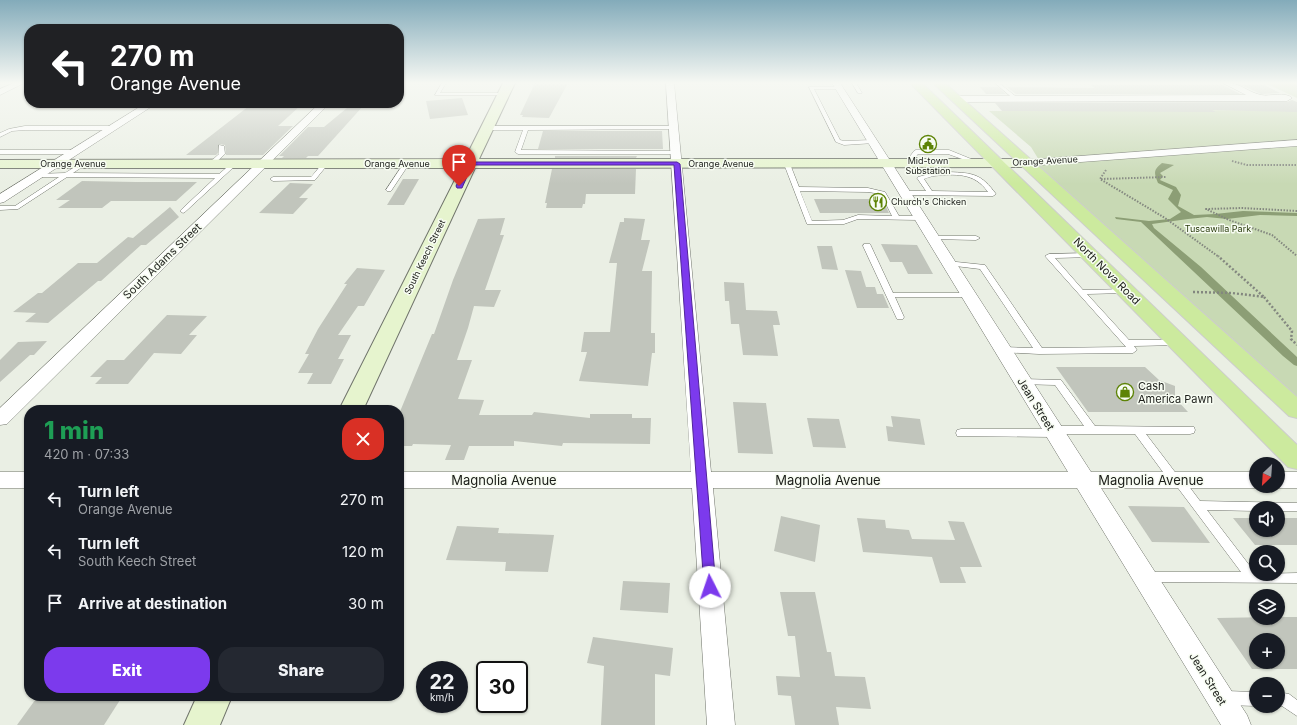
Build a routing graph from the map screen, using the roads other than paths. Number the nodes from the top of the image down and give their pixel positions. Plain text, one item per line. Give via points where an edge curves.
1 (130, 117) edge
2 (311, 117) edge
3 (492, 117) edge
4 (673, 117) edge
5 (825, 117) edge
6 (857, 117) edge
7 (947, 117) edge
8 (977, 117) edge
9 (112, 128) junction
10 (487, 128) junction
11 (526, 128) junction
12 (674, 128) junction
13 (0, 134) edge
14 (872, 142) junction
15 (1297, 143) edge
16 (221, 146) dead end
17 (0, 152) edge
18 (73, 152) junction
19 (677, 158) junction
20 (885, 163) junction
21 (989, 163) junction
22 (1028, 163) junction
23 (0, 164) edge
24 (54, 164) junction
25 (83, 164) junction
26 (211, 164) junction
27 (234, 164) junction
28 (262, 164) junction
29 (325, 164) junction
30 (406, 164) junction
31 (470, 164) junction
32 (787, 164) junction
33 (37, 175) junction
34 (66, 176) junction
35 (222, 176) junction
36 (273, 179) dead end
37 (796, 189) junction
38 (388, 190) dead end
39 (904, 193) junction
40 (930, 193) junction
41 (0, 198) edge
42 (0, 208) edge
43 (183, 212) dead end
44 (897, 218) junction
45 (919, 218) junction
46 (932, 238) junction
47 (976, 238) dead end
48 (867, 246) dead end
49 (1091, 254) junction
50 (947, 263) junction
51 (1127, 291) junction
52 (1081, 292) junction
53 (890, 295) junction
54 (967, 295) junction
55 (900, 317) dead end
56 (1126, 343) junction
57 (1179, 343) junction
58 (1002, 350) junction
59 (1039, 351) junction
60 (1022, 382) junction
61 (353, 405) edge
62 (1297, 410) edge
63 (0, 419) edge
64 (1092, 430) junction
65 (1138, 430) junction
66 (1190, 430) dead end
67 (1053, 431) junction
68 (961, 433) dead end
69 (1297, 460) edge
70 (0, 480) edge
71 (24, 480) edge
72 (404, 480) edge
73 (702, 480) junction
74 (1083, 480) junction
75 (1176, 480) junction
76 (1249, 480) edge
77 (1285, 480) edge
78 (1297, 480) edge
79 (1197, 505) junction
80 (1297, 508) edge
81 (1249, 573) edge
82 (1144, 577) junction
83 (1249, 578) edge
84 (1285, 578) edge
85 (1297, 578) edge
86 (1220, 698) junction
87 (1249, 699) edge
88 (213, 701) edge
89 (1285, 701) edge
90 (1297, 709) edge
91 (202, 725) edge
92 (721, 725) edge
93 (1237, 725) edge

1 - 9 street
2 - 28 street, South Adams Street
3 - 10 street, South Keech Street
4 - 12 street
5 - 14 lane via 838,141
6 - 14 street, Jean Street
7 - 21 main road, North Nova Road
8 - 22 main road
9 - 13 lane via 25,128
9 - 18 street
10 - 11 lane
10 - 31 street, South Keech Street
11 - 12 lane
11 - 19 lane via 518,152
12 - 19 street
14 - 20 street, Jean Street
15 - 22 street, Orange Avenue
16 - 26 lane via 222,154
17 - 18 lane
18 - 24 street
19 - 31 street, Orange Avenue
19 - 32 street, Orange Avenue
19 - 73 street
20 - 21 street, Orange Avenue
20 - 32 street, Orange Avenue
20 - 39 street, Jean Street
21 - 22 street, Orange Avenue
21 - 49 main road, North Nova Road
22 - 62 main road
23 - 24 street, Orange Avenue
24 - 25 street, Orange Avenue
24 - 33 street
25 - 26 street, Orange Avenue
25 - 34 lane
26 - 27 street, Orange Avenue
27 - 28 street, Orange Avenue
27 - 35 lane
28 - 29 street, Orange Avenue
28 - 63 street, South Adams Street
29 - 30 street, Orange Avenue
29 - 36 lane via 313,179
30 - 31 street, Orange Avenue
30 - 38 lane
31 - 61 street, South Keech Street
32 - 37 lane
33 - 34 lane
33 - 41 street
34 - 35 lane
34 - 42 lane via 16,208
35 - 43 lane
37 - 44 lane via 868,190 883,193
37 - 44 lane via 809,223 844,222 858,217
39 - 40 lane
39 - 45 street, Jean Street
40 - 40 lane via 966,193 993,194 980,178 966,174 929,174 920,178
44 - 45 lane
45 - 46 street, Jean Street
46 - 47 lane
46 - 50 street, Jean Street
48 - 53 lane
49 - 51 main road, North Nova Road
49 - 52 lane via 1049,256
50 - 54 street, Jean Street
50 - 59 lane via 982,267
51 - 52 lane
51 - 57 main road, North Nova Road
52 - 56 lane
53 - 54 lane
53 - 55 lane
54 - 58 street, Jean Street
56 - 57 lane
56 - 59 lane via 1132,350
57 - 69 main road, North Nova Road
58 - 59 lane
58 - 60 street, Jean Street
60 - 64 lane via 1058,382
60 - 67 street, Jean Street
64 - 65 lane
64 - 67 lane
65 - 66 lane
65 - 75 lane
67 - 68 lane
67 - 74 street, Jean Street
70 - 71 street
72 - 73 street, Magnolia Avenue
73 - 74 street, Magnolia Avenue
73 - 92 street
74 - 75 street, Magnolia Avenue
74 - 82 street, Jean Street
75 - 76 street, Magnolia Avenue
75 - 79 lane
77 - 78 street
79 - 80 lane
79 - 81 lane
82 - 83 lane
82 - 86 street, Jean Street
84 - 85 lane
86 - 87 lane
86 - 93 street, Jean Street
88 - 91 street
89 - 90 lane

